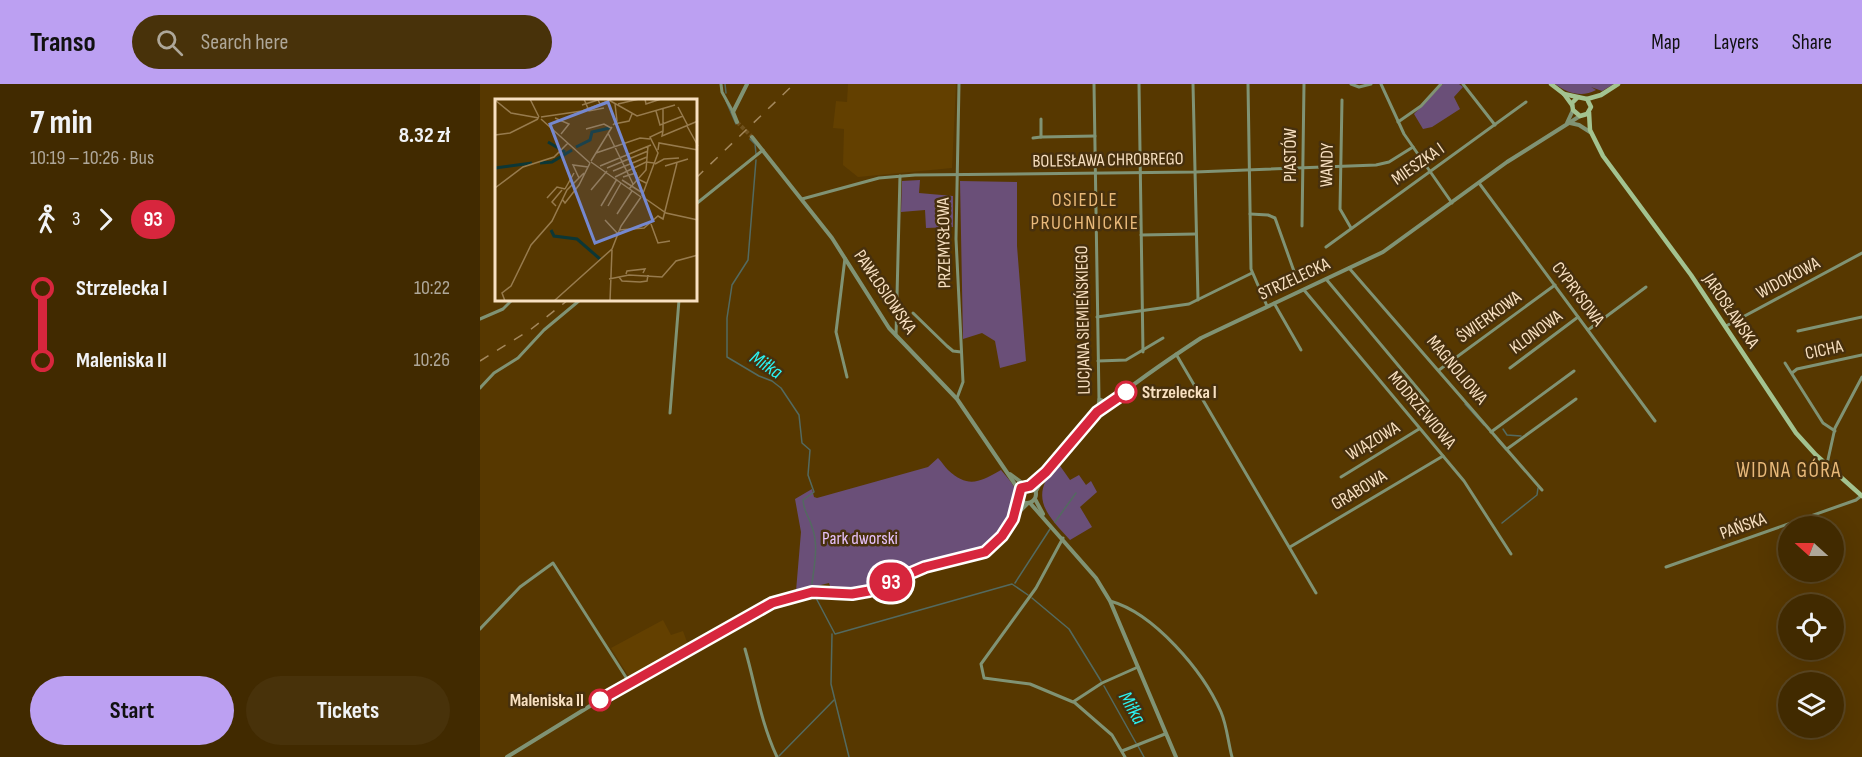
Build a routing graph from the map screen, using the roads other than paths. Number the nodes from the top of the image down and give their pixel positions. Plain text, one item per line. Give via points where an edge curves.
1 (721, 84) edge
2 (747, 84) edge
3 (959, 84) edge
4 (1094, 84) edge
5 (1139, 84) edge
6 (1193, 84) edge
7 (1248, 84) edge
8 (1304, 84) edge
9 (1351, 84) edge
10 (1371, 84) edge
11 (1381, 84) edge
12 (1441, 84) edge
13 (1463, 84) edge
14 (1551, 84) edge
15 (1618, 84) edge
16 (1564, 94) junction
17 (1600, 95) junction
18 (1577, 98) junction
19 (1587, 99) junction
20 (729, 100) junction
21 (1342, 100) dead end
22 (740, 101) junction
23 (1526, 102) dead end
24 (1572, 108) junction
25 (1590, 110) junction
26 (733, 112) junction
27 (1580, 116) junction
28 (1041, 119) dead end
29 (737, 122) tunnel mouth
30 (1398, 122) junction
31 (1566, 124) junction
32 (1496, 125) junction
33 (1591, 131) junction
34 (1095, 136) junction
35 (752, 137) tunnel mouth
36 (1041, 137) junction
37 (1033, 138) dead end
38 (1413, 147) junction
39 (764, 150) junction
40 (1341, 168) junction
41 (1303, 169) junction
42 (1249, 170) junction
43 (1430, 171) junction
44 (1195, 172) junction
45 (1140, 173) junction
46 (956, 174) junction
47 (1094, 174) junction
48 (900, 176) junction
49 (1479, 183) junction
50 (802, 200) junction
51 (698, 202) edge
52 (1452, 203) junction
53 (1250, 214) junction
54 (1302, 226) dead end
55 (1351, 228) junction
56 (1141, 234) junction
57 (1196, 234) junction
58 (1326, 247) dead end
59 (1862, 253) edge
60 (845, 257) junction
61 (1349, 267) junction
62 (1252, 273) junction
63 (1295, 274) dead end
64 (1326, 279) junction
65 (1555, 285) junction
66 (1646, 287) dead end
67 (1304, 290) junction
68 (1198, 300) junction
69 (510, 302) edge
70 (578, 302) edge
71 (679, 302) edge
72 (1274, 303) junction
73 (1267, 306) junction
74 (1142, 311) junction
75 (913, 314) dead end
76 (1097, 317) junction
77 (1578, 317) junction
78 (1862, 317) edge
79 (480, 319) edge
80 (1726, 326) junction
81 (1588, 330) junction
82 (1798, 331) dead end
83 (896, 336) junction
84 (1163, 338) dead end
85 (1301, 350) dead end
86 (961, 352) junction
87 (1143, 352) junction
88 (1176, 354) junction
89 (1862, 355) edge
90 (1098, 361) junction
91 (1785, 363) dead end
92 (1510, 368) dead end
93 (1439, 370) junction
94 (1574, 371) dead end
95 (1792, 373) junction
96 (848, 377) dead end
97 (1862, 377) edge
98 (480, 388) edge
99 (957, 399) junction
100 (1099, 399) junction
101 (1576, 399) dead end
102 (1428, 401) dead end
103 (1110, 403) junction
104 (1097, 412) junction
105 (670, 413) dead end
106 (1655, 421) dead end
107 (1419, 429) junction
108 (1834, 431) junction
109 (1491, 432) junction
110 (1506, 449) junction
111 (1443, 456) junction
112 (1827, 464) junction
113 (1046, 472) junction
114 (1010, 474) junction
115 (1341, 477) dead end
116 (1028, 485) junction
117 (1019, 490) junction
118 (1542, 490) dead end
119 (1036, 491) junction
120 (1861, 496) edge
121 (1020, 499) junction
122 (1035, 499) junction
123 (1029, 503) junction
124 (1014, 517) junction
125 (1044, 517) junction
126 (1063, 538) junction
127 (1290, 547) junction
128 (1511, 554) dead end
129 (1666, 567) dead end
130 (1316, 593) dead end
131 (1110, 601) junction
132 (480, 629) edge
133 (745, 649) dead end
134 (1137, 667) junction
135 (628, 682) junction
136 (1073, 702) junction
137 (1166, 734) junction
138 (1122, 751) junction
139 (507, 757) edge
140 (777, 757) edge
141 (1125, 757) edge
142 (1176, 757) edge
143 (1232, 757) edge

1 - 20 street
2 - 22 street
3 - 46 street, PRZEMYSŁOWA
4 - 34 street, LUCJANA SIEMIEŃSKIEGO
5 - 45 street
6 - 44 street
7 - 42 street
8 - 41 street, PIASTÓW
9 - 10 street
11 - 30 street
12 - 30 street via 1421,106
13 - 32 street
14 - 16 main road
15 - 17 main road
16 - 18 main road
16 - 24 main road
17 - 19 main road
17 - 25 main road
18 - 19 main road
18 - 24 main road
19 - 25 main road
20 - 22 street
20 - 26 street
21 - 40 street, WANDY
22 - 26 street
23 - 32 street, MIESZKA I
24 - 27 main road
24 - 31 street, STRZELECKA
25 - 27 main road
25 - 33 main road, JAROSŁAWSKA
26 - 29 street
27 - 31 street, STRZELECKA
27 - 33 main road, JAROSŁAWSKA
28 - 36 street
30 - 38 street
31 - 33 street
31 - 49 street, STRZELECKA
32 - 43 street, MIESZKA I
33 - 80 main road, JAROSŁAWSKA via 1603,156
34 - 36 street
34 - 47 street, LUCJANA SIEMIEŃSKIEGO
35 - 39 street, PAWŁOSIOWSKA
36 - 37 street
38 - 40 street, BOLESŁAWA CHROBREGO via 1389,162
38 - 43 street
39 - 50 street, PAWŁOSIOWSKA
39 - 51 street
40 - 41 street, BOLESŁAWA CHROBREGO
40 - 55 street, WANDY via 1340,209
41 - 42 street, BOLESŁAWA CHROBREGO
41 - 54 street, PIASTÓW
42 - 44 street, BOLESŁAWA CHROBREGO
42 - 53 street
43 - 52 street
43 - 55 street, MIESZKA I
44 - 45 street, BOLESŁAWA CHROBREGO
44 - 57 street
45 - 47 street, BOLESŁAWA CHROBREGO
45 - 56 street
46 - 47 street, BOLESŁAWA CHROBREGO
46 - 48 street, BOLESŁAWA CHROBREGO
46 - 86 street, PRZEMYSŁOWA
47 - 76 street, LUCJANA SIEMIEŃSKIEGO
48 - 50 street, BOLESŁAWA CHROBREGO via 870,180
48 - 83 street
49 - 52 street, STRZELECKA
49 - 65 street, CYPRYSOWA
50 - 60 street, PAWŁOSIOWSKA
52 - 61 street, STRZELECKA via 1383,252
53 - 62 street
53 - 63 street via 1275,218
55 - 58 street, MIESZKA I
56 - 57 street
56 - 74 street
57 - 68 street
59 - 80 street, WIDOKOWA
60 - 83 street, PAWŁOSIOWSKA
60 - 96 street via 836,332
61 - 64 street, STRZELECKA
61 - 93 street, MAGNOLIOWA
62 - 68 street
62 - 73 street
64 - 67 street, STRZELECKA
64 - 102 street
65 - 77 street, CYPRYSOWA
65 - 93 street, ŚWIERKOWA
66 - 81 street
67 - 72 street, STRZELECKA
67 - 107 street, MODRZEWIOWA
68 - 74 street
69 - 79 street
70 - 98 street
71 - 105 street
72 - 73 street, STRZELECKA
72 - 85 street
73 - 88 street, STRZELECKA
74 - 76 street
74 - 87 street
75 - 86 street via 953,351
76 - 90 street, LUCJANA SIEMIEŃSKIEGO
77 - 81 street, CYPRYSOWA
77 - 92 street, KLONOWA
78 - 82 street
80 - 112 main road, JAROSŁAWSKA via 1796,433
81 - 106 street, CYPRYSOWA
83 - 99 street, PAWŁOSIOWSKA
84 - 87 street
86 - 99 street, PRZEMYSŁOWA via 963,382
87 - 90 street via 1122,361
88 - 103 street, STRZELECKA
88 - 127 street
89 - 95 street, CICHA
90 - 100 street, LUCJANA SIEMIEŃSKIEGO
91 - 95 street, CICHA
93 - 109 street, MAGNOLIOWA
94 - 109 street
95 - 108 street, CICHA via 1823,423
97 - 108 street
99 - 114 street, PAWŁOSIOWSKA
100 - 103 street
100 - 104 street, LUCJANA SIEMIEŃSKIEGO
101 - 110 street
103 - 104 street, STRZELECKA
104 - 113 street, STRZELECKA
107 - 111 street, MODRZEWIOWA
107 - 115 street, WIĄZOWA
108 - 112 street
109 - 110 street, MAGNOLIOWA
110 - 118 street, MAGNOLIOWA
111 - 127 street, GRABOWA
111 - 128 street, MODRZEWIOWA via 1464,481
112 - 120 main road, JAROSŁAWSKA
113 - 116 street, STRZELECKA
113 - 119 street, STRZELECKA
114 - 116 street, PAWŁOSIOWSKA
114 - 117 street, PAWŁOSIOWSKA
116 - 117 street
116 - 119 street
117 - 121 street
119 - 122 street
120 - 129 street, PAŃSKA
121 - 123 street
121 - 124 street
122 - 123 street
122 - 125 street
123 - 124 street
123 - 125 street
124 - 135 street via 996,543 976,555 925,567 869,591 812,592 772,603
125 - 126 street
126 - 131 street
126 - 136 street via 1036,588 986,657 981,671 984,678 1029,684
127 - 130 street
131 - 134 street
131 - 143 street via 1133,609 1191,662 1221,712
132 - 135 street via 520,587 553,564
133 - 140 street via 761,720
134 - 136 street
134 - 137 street
135 - 139 street
136 - 138 street via 1112,735
137 - 138 street
137 - 142 street
138 - 141 street

